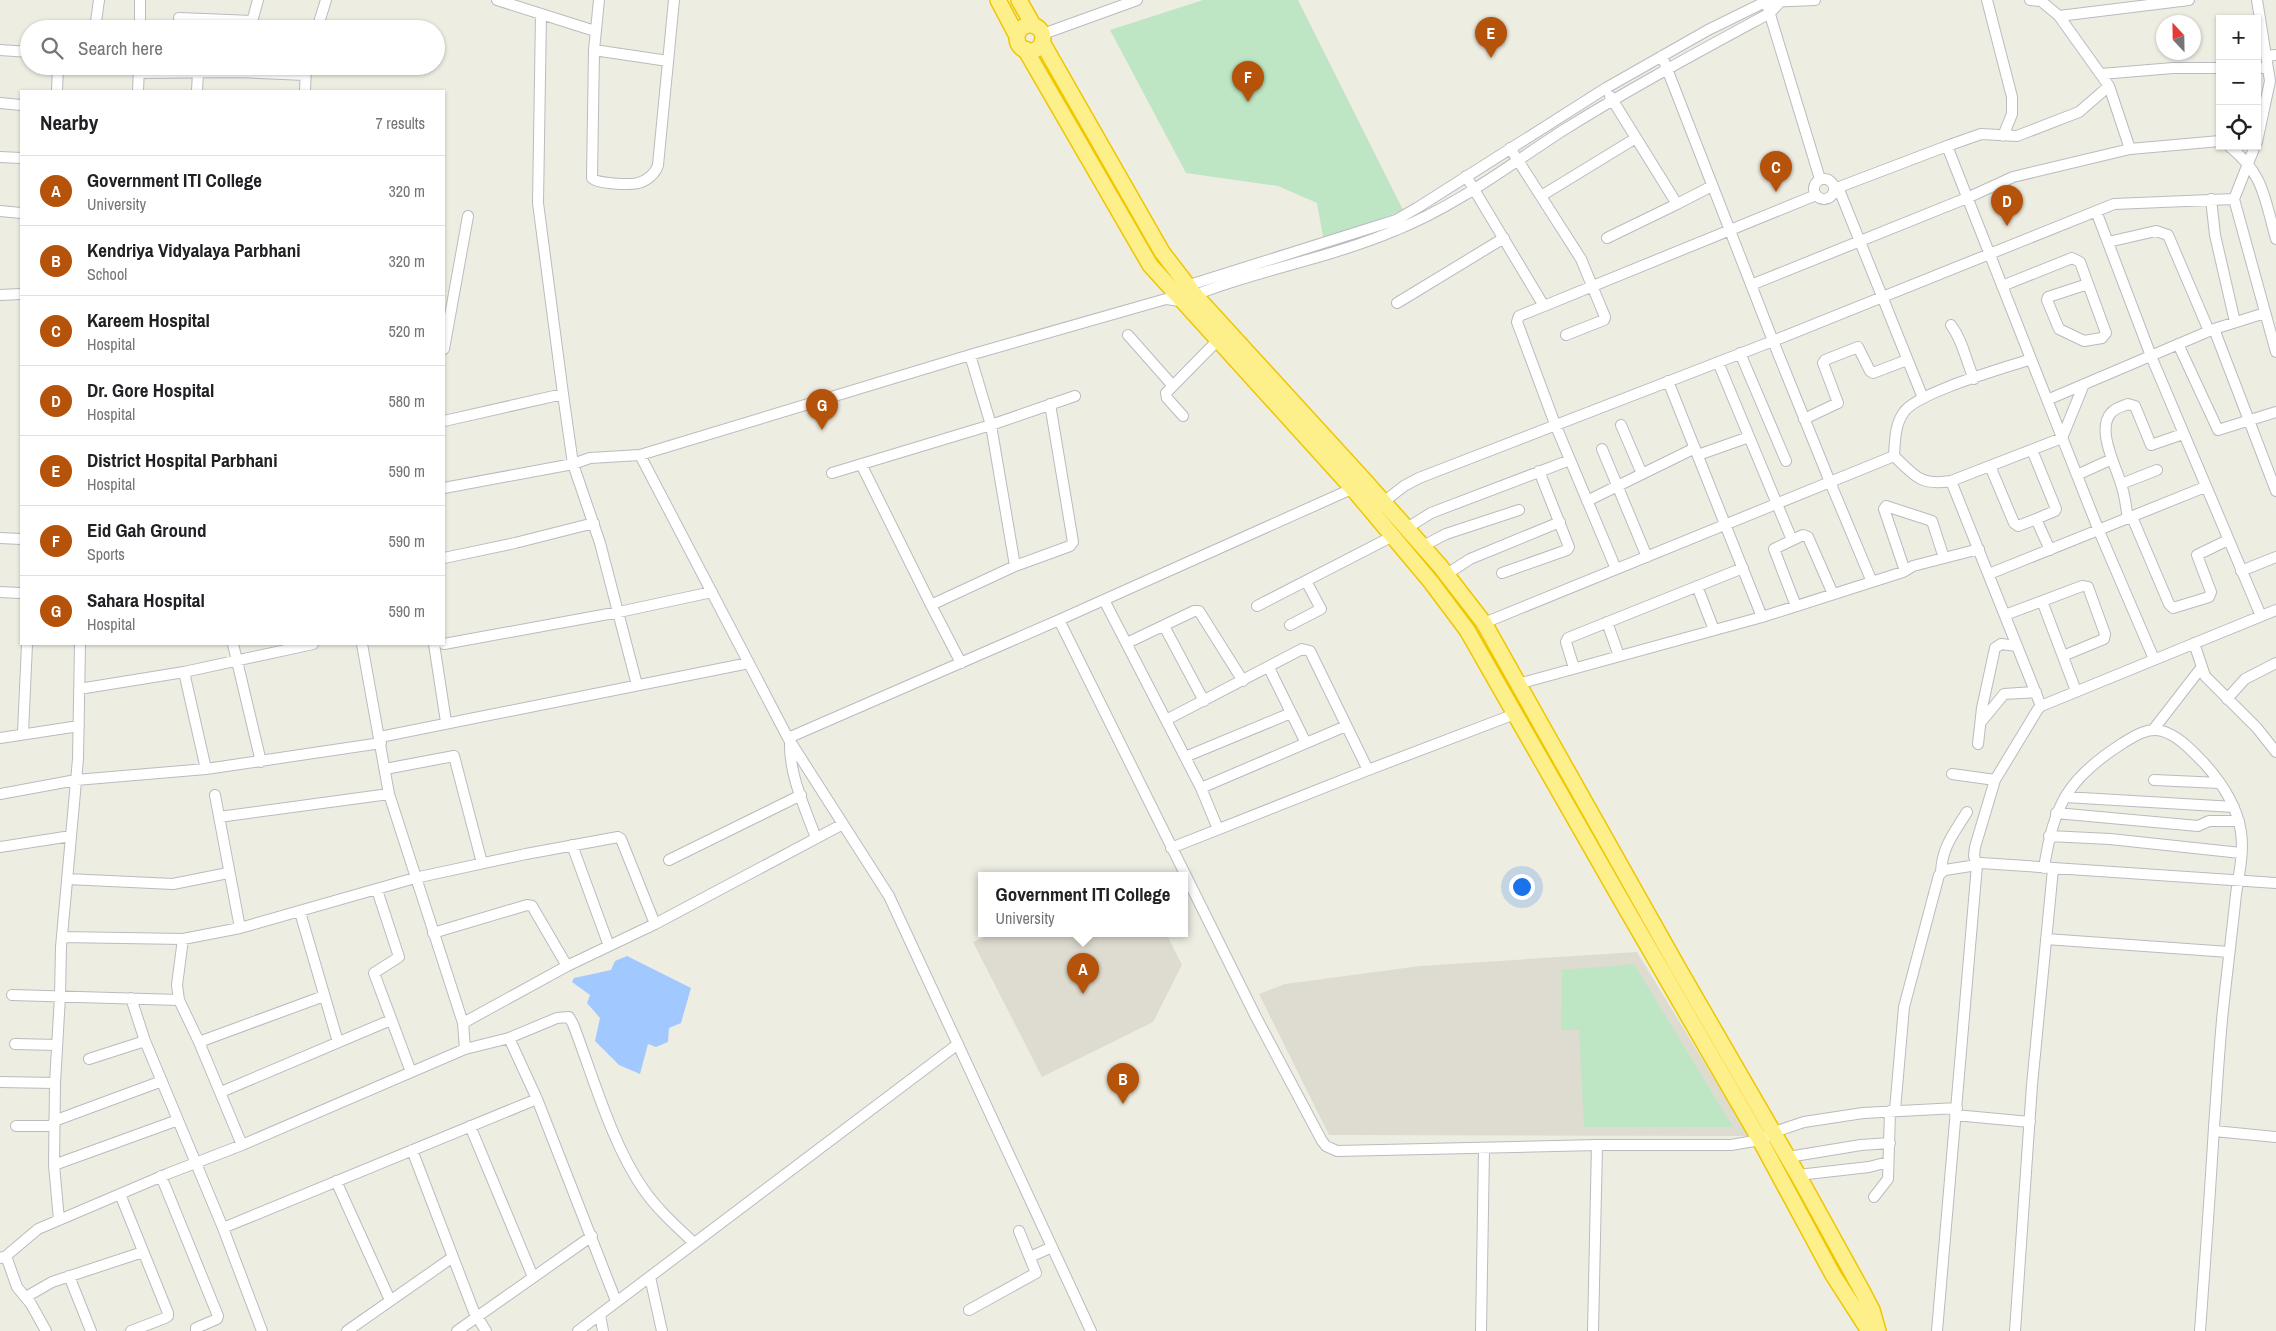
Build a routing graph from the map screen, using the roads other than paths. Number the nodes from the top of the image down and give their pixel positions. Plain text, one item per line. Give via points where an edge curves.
1 (99, 0) edge
2 (140, 0) edge
3 (258, 0) edge
4 (326, 0) edge
5 (496, 0) edge
6 (599, 0) edge
7 (674, 0) edge
8 (998, 0) edge
9 (1138, 0) edge
10 (1815, 0) edge
11 (1987, 0) edge
12 (2030, 0) edge
13 (2041, 0) edge
14 (2189, 0) edge
15 (2257, 0) edge
16 (2159, 1) edge
17 (1020, 2) edge
18 (1765, 2) junction
19 (1780, 2) junction
20 (1770, 13) junction
21 (540, 14) junction
22 (2059, 16) junction
23 (179, 18) dead end
24 (96, 20) edge
25 (140, 20) edge
26 (200, 20) edge
27 (252, 20) edge
28 (320, 20) edge
29 (1708, 30) junction
30 (595, 31) junction
31 (1039, 34) junction
32 (1018, 36) junction
33 (1714, 43) junction
34 (1025, 49) junction
35 (0, 50) edge
36 (594, 50) junction
37 (20, 51) edge
38 (2271, 55) edge
39 (1662, 56) junction
40 (668, 61) junction
41 (2216, 68) edge
42 (2263, 68) edge
43 (1667, 69) junction
44 (2102, 74) junction
45 (58, 75) edge
46 (139, 75) edge
47 (198, 75) edge
48 (306, 75) edge
49 (2109, 86) junction
50 (1606, 88) junction
51 (57, 90) edge
52 (138, 90) edge
53 (197, 90) edge
54 (305, 90) edge
55 (1613, 101) junction
56 (0, 104) edge
57 (20, 105) edge
58 (2261, 123) edge
59 (2004, 136) junction
60 (1636, 138) junction
61 (2216, 142) edge
62 (1947, 146) junction
63 (1510, 148) junction
64 (2130, 149) junction
65 (2233, 150) edge
66 (2253, 150) edge
67 (0, 157) edge
68 (20, 158) edge
69 (1518, 160) junction
70 (2248, 163) junction
71 (1466, 176) junction
72 (1820, 179) junction
73 (1712, 186) junction
74 (1474, 188) junction
75 (1836, 188) junction
76 (1816, 195) junction
77 (1541, 196) junction
78 (1967, 198) junction
79 (2234, 198) junction
80 (2211, 200) junction
81 (1678, 204) junction
82 (0, 211) edge
83 (2096, 211) junction
84 (20, 213) edge
85 (468, 216) dead end
86 (1729, 230) junction
87 (1504, 238) junction
88 (1606, 238) dead end
89 (2276, 239) edge
90 (1860, 241) junction
91 (2108, 242) junction
92 (1989, 253) junction
93 (2088, 284) junction
94 (1751, 285) junction
95 (1593, 286) junction
96 (2002, 286) junction
97 (1191, 290) junction
98 (20, 294) edge
99 (0, 295) edge
100 (1173, 297) junction
101 (1882, 297) junction
102 (1397, 303) dead end
103 (1544, 306) junction
104 (2264, 313) junction
105 (2235, 322) junction
106 (1950, 325) dead end
107 (2272, 326) edge
108 (2212, 330) junction
109 (1566, 334) dead end
110 (1128, 335) dead end
111 (1218, 340) junction
112 (1773, 341) junction
113 (445, 344) edge
114 (2178, 344) junction
115 (2276, 352) edge
116 (1740, 353) junction
117 (970, 355) junction
118 (2152, 356) junction
119 (2031, 359) junction
120 (1908, 360) junction
121 (1718, 362) junction
122 (1974, 379) junction
123 (1668, 381) junction
124 (2084, 384) junction
125 (1173, 386) junction
126 (562, 394) junction
127 (1075, 396) dead end
128 (1923, 398) junction
129 (2047, 400) junction
130 (1050, 404) junction
131 (2276, 412) edge
132 (1183, 416) dead end
133 (1804, 419) junction
134 (445, 421) edge
135 (2250, 421) junction
136 (1555, 424) junction
137 (991, 425) junction
138 (1621, 425) dead end
139 (2183, 434) junction
140 (1748, 437) junction
141 (2062, 438) junction
142 (1602, 449) dead end
143 (2032, 450) junction
144 (1696, 452) junction
145 (640, 455) junction
146 (1894, 456) junction
147 (1570, 460) junction
148 (2112, 460) junction
149 (1786, 461) dead end
150 (573, 464) junction
151 (861, 464) junction
152 (1990, 466) junction
153 (2157, 470) dead end
154 (1539, 471) junction
155 (832, 473) dead end
156 (1642, 474) junction
157 (2077, 474) junction
158 (1952, 481) junction
159 (1830, 482) junction
160 (2122, 484) junction
161 (1359, 485) junction
162 (1618, 486) junction
163 (2205, 486) junction
164 (445, 488) edge
165 (2276, 490) edge
166 (1587, 501) junction
167 (1776, 504) junction
168 (1378, 506) junction
169 (1519, 510) dead end
170 (2130, 518) junction
171 (2036, 519) junction
172 (1560, 522) junction
173 (594, 523) junction
174 (1726, 524) junction
175 (1407, 528) junction
176 (2099, 531) junction
177 (1393, 536) junction
178 (0, 538) edge
179 (20, 538) edge
180 (1792, 540) junction
181 (2228, 540) junction
182 (1423, 546) junction
183 (1979, 549) junction
184 (2050, 550) junction
185 (1647, 557) junction
186 (2276, 557) edge
187 (445, 558) edge
188 (1944, 558) junction
189 (1015, 566) junction
190 (1743, 568) junction
191 (1616, 569) junction
192 (1904, 571) junction
193 (2241, 571) junction
194 (1502, 573) dead end
195 (1447, 574) junction
196 (1989, 574) junction
197 (1306, 581) junction
198 (1872, 582) junction
199 (1697, 586) junction
200 (0, 592) edge
201 (712, 592) junction
202 (20, 593) edge
203 (1833, 594) junction
204 (1104, 600) junction
205 (2042, 601) junction
206 (931, 604) junction
207 (1257, 606) dead end
208 (1796, 606) junction
209 (2276, 610) edge
210 (619, 612) junction
211 (2005, 614) junction
212 (2261, 616) junction
213 (1762, 617) junction
214 (1059, 620) junction
215 (1607, 622) junction
216 (1484, 623) junction
217 (1290, 625) dead end
218 (1164, 626) junction
219 (1714, 630) junction
220 (445, 643) edge
221 (1128, 643) junction
222 (2194, 643) junction
223 (27, 645) edge
224 (80, 645) edge
225 (233, 645) edge
226 (308, 645) edge
227 (362, 645) edge
228 (439, 645) edge
229 (2017, 646) junction
230 (1619, 656) junction
231 (2063, 656) junction
232 (2154, 659) junction
233 (237, 660) junction
234 (748, 663) junction
235 (2276, 663) edge
236 (961, 664) junction
237 (1269, 668) junction
238 (1574, 668) junction
239 (2201, 668) junction
240 (184, 672) junction
241 (1243, 681) junction
242 (637, 685) junction
243 (79, 690) junction
244 (1521, 690) junction
245 (2076, 691) junction
246 (2036, 692) junction
247 (2227, 699) junction
248 (1204, 701) junction
249 (2041, 706) junction
250 (1512, 708) junction
251 (1291, 713) junction
252 (1166, 720) junction
253 (446, 722) junction
254 (1980, 723) junction
255 (79, 726) junction
256 (1346, 726) junction
257 (2153, 730) junction
258 (23, 733) junction
259 (0, 738) edge
260 (381, 740) junction
261 (789, 740) junction
262 (1306, 743) junction
263 (1978, 744) dead end
264 (2276, 752) edge
265 (1185, 757) junction
266 (261, 762) junction
267 (206, 769) junction
268 (385, 769) junction
269 (1368, 770) junction
270 (1952, 774) dead end
271 (76, 780) junction
272 (1995, 780) junction
273 (2154, 780) dead end
274 (2220, 783) junction
275 (1201, 788) junction
276 (0, 794) edge
277 (389, 794) junction
278 (215, 795) dead end
279 (800, 795) junction
280 (2064, 797) junction
281 (2234, 807) junction
282 (1967, 812) dead end
283 (2056, 813) junction
284 (219, 817) junction
285 (2239, 821) junction
286 (843, 824) junction
287 (1218, 829) junction
288 (71, 836) junction
289 (2049, 836) junction
290 (816, 838) junction
291 (572, 845) junction
292 (0, 847) edge
293 (1171, 848) junction
294 (2242, 852) junction
295 (669, 860) dead end
296 (482, 863) junction
297 (1977, 865) junction
298 (2049, 868) junction
299 (1183, 872) edge
300 (1941, 872) junction
301 (228, 873) junction
302 (67, 878) junction
303 (415, 878) junction
304 (2238, 881) junction
305 (1188, 882) edge
306 (2276, 883) edge
307 (377, 890) junction
308 (300, 912) junction
309 (655, 924) junction
310 (240, 928) junction
311 (433, 933) junction
312 (62, 937) junction
313 (183, 939) junction
314 (2046, 939) junction
315 (608, 946) junction
316 (2229, 952) junction
317 (567, 966) junction
318 (12, 995) dead end
319 (60, 996) junction
320 (324, 996) junction
321 (132, 998) junction
322 (179, 1000) junction
323 (391, 1020) junction
324 (462, 1024) junction
325 (509, 1038) junction
326 (146, 1041) junction
327 (199, 1042) junction
328 (338, 1042) junction
329 (15, 1044) dead end
330 (958, 1044) junction
331 (57, 1045) junction
332 (465, 1049) junction
333 (89, 1059) dead end
334 (411, 1072) junction
335 (162, 1081) junction
336 (0, 1082) edge
337 (55, 1083) junction
338 (221, 1092) junction
339 (537, 1099) junction
340 (1892, 1110) junction
341 (1956, 1112) junction
342 (178, 1120) junction
343 (2030, 1122) junction
344 (54, 1124) junction
345 (16, 1126) dead end
346 (470, 1126) junction
347 (2214, 1131) junction
348 (1774, 1132) junction
349 (2276, 1137) edge
350 (1760, 1140) junction
351 (1890, 1143) junction
352 (1597, 1145) junction
353 (242, 1146) junction
354 (1484, 1149) junction
355 (412, 1150) junction
356 (1788, 1157) junction
357 (196, 1162) junction
358 (1888, 1162) junction
359 (54, 1165) junction
360 (1798, 1175) junction
361 (161, 1176) junction
362 (336, 1181) junction
363 (120, 1194) junction
364 (1874, 1197) dead end
365 (59, 1220) junction
366 (222, 1228) junction
367 (1019, 1231) dead end
368 (592, 1236) junction
369 (694, 1243) junction
370 (1052, 1247) junction
371 (143, 1252) junction
372 (3, 1257) edge
373 (453, 1257) junction
374 (1030, 1257) junction
375 (69, 1276) junction
376 (533, 1277) junction
377 (650, 1277) junction
378 (26, 1298) junction
379 (390, 1300) junction
380 (616, 1301) junction
381 (968, 1310) dead end
382 (600, 1315) junction
383 (477, 1317) junction
384 (143, 1329) edge
385 (46, 1331) edge
386 (91, 1331) edge
387 (131, 1331) edge
388 (196, 1331) edge
389 (262, 1331) edge
390 (347, 1331) edge
391 (457, 1331) edge
392 (486, 1331) edge
393 (578, 1331) edge
394 (603, 1331) edge
395 (662, 1331) edge
396 (1091, 1331) edge
397 (1481, 1331) edge
398 (1593, 1331) edge
399 (1869, 1331) edge
400 (1878, 1331) edge
401 (1937, 1331) edge
402 (2015, 1331) edge
403 (2200, 1331) edge

1 - 24 street
2 - 25 street
3 - 27 street
4 - 28 street
5 - 21 street
6 - 30 street
7 - 40 street
8 - 17 street
8 - 32 highway
9 - 31 street
10 - 19 street
11 - 59 street via 2012,96 2012,114
12 - 13 street
13 - 22 street
14 - 16 street
15 - 38 street
16 - 22 street
17 - 31 highway
18 - 19 street
18 - 20 street
18 - 29 street
19 - 20 street
20 - 33 street
20 - 72 street
21 - 30 street
21 - 126 street via 538,203
22 - 44 street
23 - 26 street
29 - 33 street
29 - 39 street
30 - 36 street
31 - 32 highway via 1022,28
31 - 34 highway via 1037,48
31 - 97 highway via 1162,252
32 - 34 highway via 1019,44
33 - 43 street
34 - 100 highway via 1150,265
35 - 37 street
36 - 40 street
36 - 40 street via 592,176 597,182 638,183 658,168
38 - 42 street
39 - 43 street
39 - 50 street
41 - 44 street
42 - 58 street via 2270,81
43 - 55 street
43 - 73 street
44 - 49 street
45 - 51 street
46 - 52 street
47 - 53 street
48 - 54 street
49 - 59 street via 2079,112 2017,136
49 - 64 street
50 - 55 street
50 - 63 street
55 - 60 street
55 - 69 street
56 - 57 street
59 - 62 street via 1981,134
60 - 77 street
60 - 81 street
61 - 64 street
62 - 75 street
62 - 78 street
63 - 69 street
63 - 71 street
64 - 78 street via 2013,177
65 - 70 street
66 - 70 street
67 - 68 street
69 - 74 street
69 - 77 street
70 - 79 street
70 - 89 street via 2261,186
71 - 74 street
71 - 97 street via 1396,220
72 - 75 street via 1830,180
72 - 76 street via 1814,186
73 - 81 street
73 - 86 street
74 - 87 street
74 - 97 street via 1397,230 1349,247
75 - 76 street via 1830,197
75 - 90 street
76 - 86 street
77 - 95 street via 1581,259
78 - 90 street
78 - 92 street
79 - 80 street
79 - 104 street
80 - 83 street via 2125,202
80 - 105 street via 2215,235
81 - 88 street
82 - 84 street
83 - 91 street
83 - 92 street
85 - 113 street
86 - 94 street
86 - 95 street
87 - 102 street
87 - 103 street
90 - 94 street
90 - 101 street
91 - 108 street via 2156,231 2168,236
91 - 118 street
92 - 96 street
92 - 101 street
93 - 93 street via 2106,333 2102,338 2087,341 2059,330 2047,300
93 - 96 street via 2080,262 2072,258
94 - 112 street
95 - 103 street
95 - 109 street via 1604,320
96 - 119 street
97 - 100 street
97 - 161 highway
98 - 99 street
100 - 111 highway
100 - 117 street
101 - 112 street
101 - 120 street
103 - 136 street via 1519,316 1517,322
104 - 105 street
104 - 107 street
105 - 108 street
106 - 122 street via 1960,338
107 - 115 street
108 - 114 street
108 - 135 street
110 - 125 street
111 - 125 street
111 - 161 highway
112 - 116 street
112 - 133 street
114 - 118 street
114 - 135 street via 2216,428 2221,430
116 - 121 street
116 - 149 street
117 - 137 street
117 - 145 street
118 - 124 street
118 - 139 street
119 - 122 street
119 - 129 street
120 - 128 street
120 - 133 street via 1870,372 1858,347 1825,360 1823,363 1838,403
121 - 123 street
121 - 140 street
122 - 128 street
123 - 136 street
123 - 144 street
124 - 129 street
124 - 141 street
125 - 132 street via 1166,395
126 - 134 street
126 - 150 street
127 - 130 street
128 - 146 street via 1906,410 1898,422
129 - 141 street
130 - 137 street
130 - 189 street via 1073,542 1070,546
131 - 135 street
133 - 159 street
135 - 165 street
136 - 147 street
136 - 168 street via 1418,478
137 - 151 street
137 - 189 street
138 - 156 street
139 - 148 street via 2150,445 2135,406 2122,406 2108,418 2106,433
139 - 163 street
140 - 144 street
140 - 167 street
141 - 143 street
141 - 157 street
142 - 162 street
143 - 152 street
143 - 171 street via 2056,509
144 - 156 street
144 - 174 street
145 - 150 street via 590,458
145 - 201 street
146 - 158 street via 1924,482
146 - 159 street
147 - 154 street
147 - 166 street
148 - 157 street
148 - 160 street
150 - 164 street
150 - 173 street
151 - 155 street
151 - 206 street
152 - 158 street
152 - 171 street via 2014,524 2018,526
153 - 160 street
154 - 172 street
154 - 175 street via 1431,513
156 - 162 street
157 - 176 street
158 - 183 street
159 - 167 street
159 - 198 street
160 - 170 street
161 - 168 highway
161 - 204 street
162 - 166 street
162 - 185 street
163 - 170 street
163 - 181 street
166 - 191 street
167 - 174 street
167 - 180 street
168 - 175 highway
168 - 177 highway
169 - 182 street via 1446,534
170 - 176 street
170 - 181 street via 2173,608 2209,597 2211,592 2197,555
171 - 184 street
172 - 194 street via 1569,548
172 - 195 street via 1470,559
173 - 187 street
173 - 210 street
174 - 185 street
174 - 190 street
175 - 182 highway
176 - 184 street
176 - 232 street
177 - 197 street
177 - 250 highway via 1467,630
178 - 179 street
180 - 203 street via 1804,535 1808,537
180 - 208 street via 1774,549
181 - 193 street
182 - 195 highway
183 - 188 street
183 - 196 street
184 - 196 street
185 - 191 street
186 - 193 street
188 - 192 street
188 - 192 street via 1932,521 1886,506 1884,509
189 - 206 street
190 - 199 street
190 - 213 street
191 - 216 street
192 - 198 street
193 - 212 street
195 - 216 highway
196 - 211 street
197 - 207 street
197 - 217 street via 1321,609
198 - 203 street
199 - 215 street
199 - 219 street
200 - 202 street
201 - 210 street
201 - 234 street
203 - 208 street
204 - 214 street
204 - 221 street
205 - 211 street
205 - 231 street
205 - 231 street via 2082,586 2088,587 2090,592 2104,639
206 - 236 street
208 - 213 street
209 - 212 street
210 - 220 street
210 - 242 street
211 - 229 street
212 - 222 street
213 - 219 street
214 - 236 street
214 - 293 street
215 - 230 street
215 - 238 street via 1566,640
216 - 244 highway
218 - 221 street
218 - 241 street via 1194,611 1202,612
218 - 248 street
219 - 230 street
221 - 252 street
222 - 232 street
222 - 239 street
223 - 258 street
224 - 243 street
225 - 233 street
226 - 233 street
227 - 260 street
228 - 253 street
229 - 246 street
229 - 254 street via 2001,644 1995,648
230 - 238 street
231 - 245 street
232 - 245 street
233 - 240 street
233 - 266 street
234 - 242 street
234 - 261 street
235 - 247 street via 2245,679
236 - 261 street
237 - 241 street
237 - 251 street
237 - 256 street via 1302,649 1310,651
238 - 244 street
239 - 247 street
239 - 257 street
240 - 243 street
240 - 267 street
241 - 248 street
242 - 253 street
243 - 255 street
244 - 250 highway
244 - 348 highway
245 - 249 street
246 - 249 street
246 - 254 street via 2004,694
247 - 264 street
248 - 252 street
249 - 272 street
250 - 269 street
250 - 350 highway
251 - 262 street
251 - 265 street
252 - 265 street
253 - 260 street
254 - 263 street
255 - 258 street
255 - 271 street
256 - 262 street
256 - 269 street
257 - 274 street via 2176,737
257 - 280 street via 2132,737 2110,751 2081,775
258 - 259 street
260 - 266 street
260 - 268 street
261 - 279 street
261 - 286 street
262 - 275 street
265 - 275 street
266 - 267 street
267 - 271 street
268 - 277 street
268 - 296 street via 454,756
269 - 287 street
270 - 272 street
271 - 276 street
271 - 288 street
272 - 297 street via 1974,847
273 - 274 street
274 - 281 street
275 - 287 street
277 - 284 street
277 - 303 street
278 - 284 street
279 - 290 street
279 - 295 street
280 - 281 street
280 - 283 street
281 - 285 street
282 - 300 street via 1950,835 1942,853
283 - 285 street via 2198,826 2210,821
283 - 289 street
284 - 301 street
285 - 294 street
286 - 290 street
286 - 330 street via 889,896
287 - 293 street
288 - 292 street
288 - 302 street
289 - 294 street
289 - 298 street
290 - 309 street
291 - 296 street
291 - 309 street via 621,838
291 - 315 street
293 - 299 street
294 - 304 street
296 - 303 street
297 - 298 street
297 - 300 street
297 - 341 street
298 - 304 street
298 - 314 street
300 - 340 street via 1904,1007
301 - 302 street via 173,884
301 - 310 street
302 - 312 street
303 - 307 street
303 - 311 street
304 - 306 street
304 - 316 street
305 - 354 street via 1326,1146 1336,1151
307 - 308 street
307 - 323 street via 398,955 397,960 374,973
308 - 310 street
308 - 320 street
309 - 315 street
310 - 313 street
311 - 317 street via 532,906
311 - 324 street
312 - 313 street
312 - 319 street
313 - 322 street via 177,985
314 - 316 street
314 - 343 street
315 - 317 street
316 - 347 street
317 - 324 street
318 - 319 street
319 - 321 street
319 - 331 street
320 - 327 street
320 - 328 street
321 - 322 street
321 - 326 street
322 - 327 street
323 - 328 street
323 - 334 street
324 - 332 street
325 - 332 street
325 - 339 street
325 - 369 street via 557,1018 569,1017 616,1135 643,1189 660,1211
326 - 333 street
326 - 335 street
327 - 338 street
328 - 338 street
329 - 331 street
330 - 369 street
330 - 370 street
331 - 337 street
332 - 334 street
334 - 353 street
335 - 342 street
335 - 344 street
336 - 337 street
337 - 344 street
338 - 353 street
339 - 346 street
339 - 368 street
340 - 341 street
340 - 348 street via 1804,1122
340 - 351 street
341 - 343 street
341 - 401 street
342 - 357 street
342 - 359 street
343 - 402 street
344 - 345 street
344 - 359 street
346 - 355 street
346 - 376 street
347 - 349 street
347 - 403 street
348 - 350 street
348 - 356 highway
350 - 352 street via 1731,1144
350 - 399 highway via 1838,1284
351 - 356 street
351 - 358 street
352 - 354 street
352 - 398 street
353 - 357 street
354 - 397 street
355 - 362 street
355 - 373 street
356 - 360 highway
357 - 361 street
357 - 366 street
358 - 360 street
358 - 364 street via 1888,1182
359 - 365 street
360 - 400 highway via 1868,1303
361 - 363 street
361 - 388 street via 218,1316
362 - 366 street
362 - 379 street
363 - 365 street
363 - 371 street
365 - 372 street via 38,1229
366 - 389 street
367 - 374 street
368 - 376 street
368 - 380 street
369 - 377 street
370 - 374 street
370 - 396 street
371 - 375 street
371 - 384 street via 168,1316
372 - 378 street
373 - 379 street
373 - 383 street
374 - 381 street via 1035,1275
375 - 378 street
375 - 386 street
376 - 383 street
377 - 380 street
377 - 395 street
378 - 385 street
379 - 390 street
380 - 382 street
382 - 393 street
382 - 394 street
383 - 391 street
383 - 392 street
384 - 387 street

